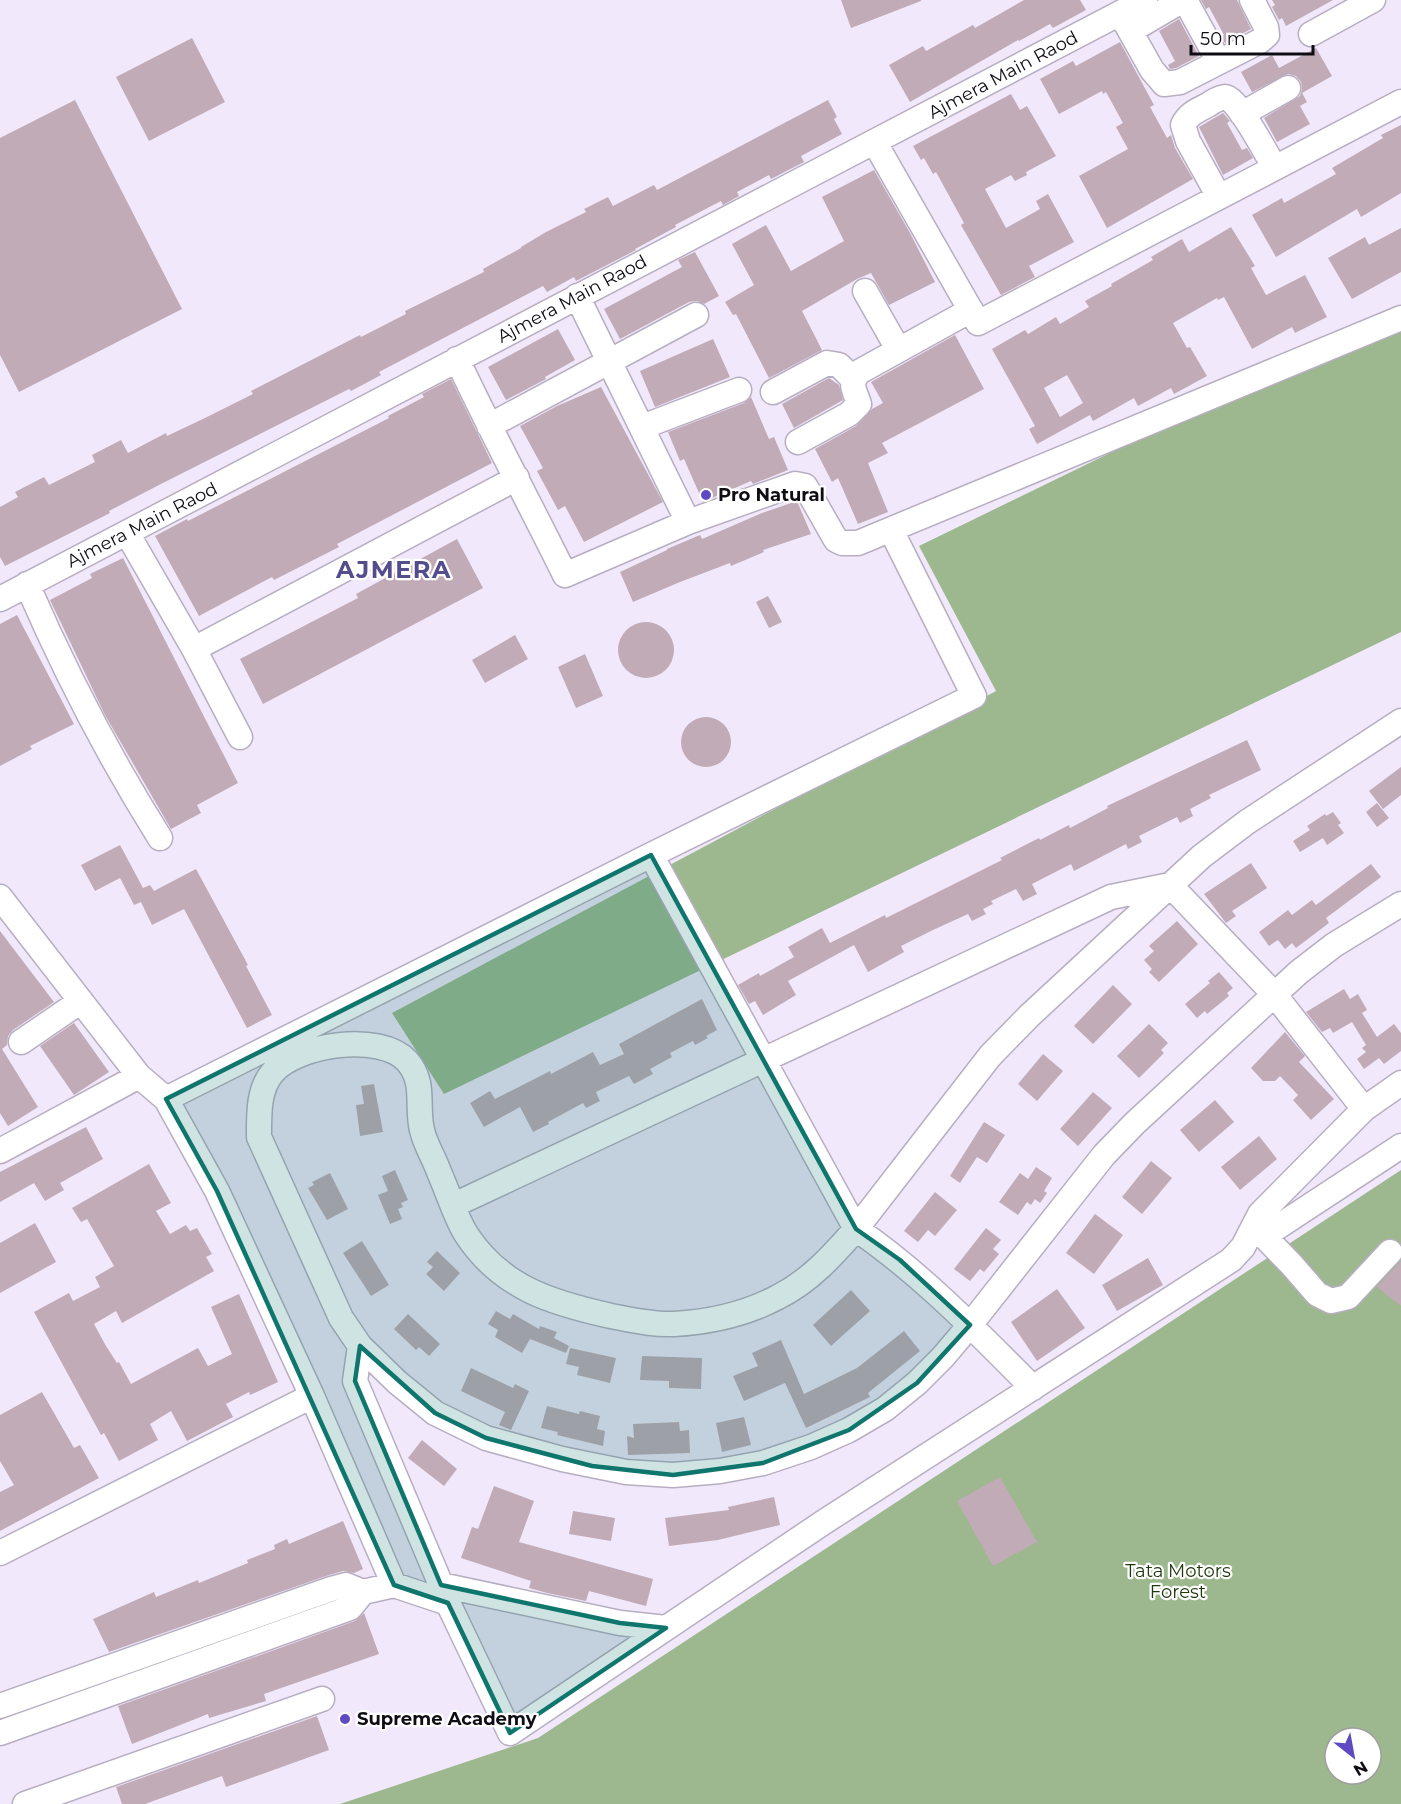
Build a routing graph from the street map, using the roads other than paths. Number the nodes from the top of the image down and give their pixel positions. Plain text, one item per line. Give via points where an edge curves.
1 (1145, 0) edge
2 (1184, 0) edge
3 (1252, 0) edge
4 (1373, 0) edge
5 (1125, 22) junction
6 (1311, 34) dead end
7 (1219, 62) junction
8 (1288, 88) dead end
9 (1401, 102) edge
10 (1242, 114) junction
11 (875, 143) junction
12 (1275, 168) junction
13 (1219, 197) junction
14 (865, 291) dead end
15 (577, 296) junction
16 (971, 310) junction
17 (696, 315) dead end
18 (1401, 318) edge
19 (898, 349) junction
20 (457, 359) junction
21 (609, 362) junction
22 (853, 379) junction
23 (739, 390) dead end
24 (773, 393) dead end
25 (489, 426) junction
26 (642, 427) junction
27 (798, 442) dead end
28 (518, 478) junction
29 (688, 522) junction
30 (891, 530) junction
31 (127, 533) junction
32 (27, 584) junction
33 (0, 599) edge
34 (194, 649) junction
35 (1401, 721) edge
36 (240, 737) dead end
37 (160, 838) dead end
38 (651, 855) junction
39 (1170, 885) junction
40 (0, 897) edge
41 (1401, 904) edge
42 (1275, 994) junction
43 (81, 1001) junction
44 (21, 1042) dead end
45 (763, 1061) junction
46 (139, 1076) junction
47 (1401, 1083) edge
48 (166, 1099) junction
49 (1364, 1109) junction
50 (1401, 1146) edge
51 (0, 1151) edge
52 (454, 1205) junction
53 (856, 1229) junction
54 (1259, 1231) junction
55 (1390, 1252) dead end
56 (970, 1325) junction
57 (360, 1346) junction
58 (1033, 1388) junction
59 (312, 1396) junction
60 (0, 1553) edge
61 (394, 1586) junction
62 (363, 1592) junction
63 (259, 1614) junction
64 (666, 1628) junction
65 (266, 1638) junction
66 (126, 1661) junction
67 (136, 1684) junction
68 (322, 1699) dead end
69 (0, 1706) edge
70 (0, 1733) edge
71 (25, 1804) edge

1 - 5 street, Ajmera Main Raod
2 - 5 street
2 - 7 street
3 - 7 street via 1267,35
4 - 6 street
5 - 7 street via 1164,84 1180,82
5 - 11 street, Ajmera Main Raod
8 - 10 street
9 - 12 street
10 - 12 street
10 - 13 street via 1225,97 1192,114 1184,125 1188,141
11 - 15 street, Ajmera Main Raod
11 - 16 street
12 - 13 street
13 - 16 street via 978,323
14 - 19 street
15 - 20 street, Ajmera Main Raod
15 - 21 street
16 - 19 street
17 - 21 street
18 - 30 street
19 - 22 street
20 - 25 street
20 - 31 street, Ajmera Main Raod
21 - 25 street
21 - 26 street
22 - 24 street via 838,365 828,363
22 - 27 street via 859,404 856,409
23 - 26 street
25 - 28 street
26 - 29 street
28 - 29 street via 565,575
28 - 34 street
29 - 30 street via 800,484 836,540 858,543
30 - 38 street via 974,696
31 - 32 street, Ajmera Main Raod
31 - 34 street
32 - 33 street, Ajmera Main Raod
32 - 37 street via 52,643 111,757
34 - 36 street
35 - 39 street via 1247,822
38 - 45 street
38 - 48 street
39 - 42 street
39 - 45 street via 1111,897
39 - 53 street via 990,1056
40 - 43 street
41 - 42 street via 1334,945
42 - 49 street
42 - 56 street via 1104,1155
43 - 44 street
43 - 46 street
45 - 52 street
45 - 53 street
46 - 48 street
46 - 51 street
47 - 49 street
48 - 59 street via 217,1191
49 - 54 street via 1260,1214
50 - 54 street
52 - 53 street via 476,1248 518,1285 570,1306 672,1324 727,1317 779,1297 817,1270
52 - 57 street via 421,1130 418,1081 408,1062 393,1050 371,1044 318,1049 289,1060 274,1071 264,1087 259,1137 341,1318
53 - 56 street via 900,1260
54 - 55 street via 1317,1294 1331,1301 1348,1297
54 - 58 street via 1231,1260
56 - 57 street via 917,1383 885,1409 849,1430 763,1463 673,1475 592,1466 486,1438 435,1413
56 - 58 street
57 - 64 street via 355,1381 441,1586 620,1623
58 - 64 street
59 - 60 street
59 - 61 street
61 - 62 street
61 - 64 street via 448,1603 510,1733
62 - 63 street via 346,1585
62 - 65 street via 350,1608
63 - 65 street
63 - 66 street
65 - 67 street
66 - 67 street
66 - 69 street
67 - 70 street
68 - 71 street

